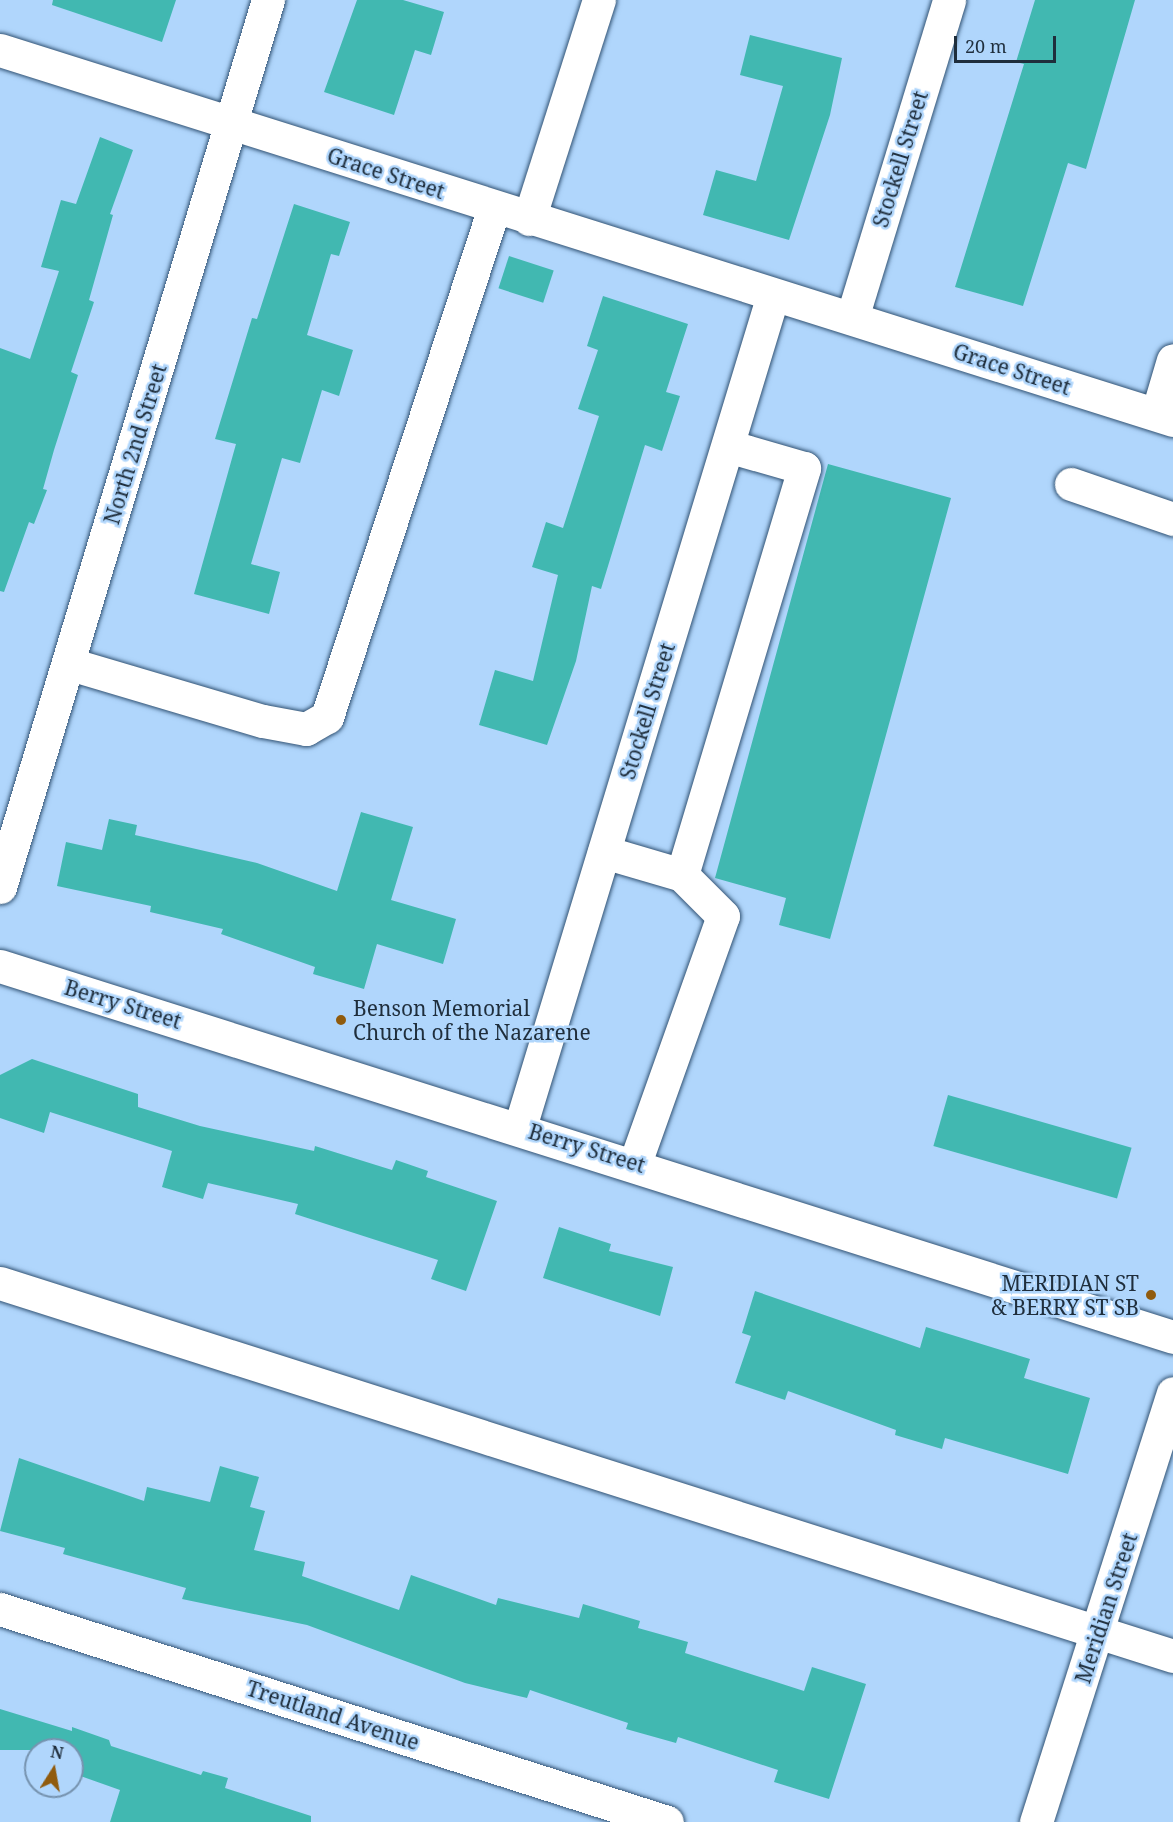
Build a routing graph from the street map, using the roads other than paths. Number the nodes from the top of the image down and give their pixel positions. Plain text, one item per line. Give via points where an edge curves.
1 (268, 0) edge
2 (599, 0) edge
3 (949, 0) edge
4 (0, 50) edge
5 (232, 123) junction
6 (494, 208) junction
7 (529, 219) junction
8 (772, 295) junction
9 (852, 318) junction
10 (1173, 360) edge
11 (1165, 417) edge
12 (728, 446) junction
13 (1071, 484) dead end
14 (1173, 519) edge
15 (70, 664) junction
16 (604, 852) junction
17 (682, 875) junction
18 (0, 887) edge
19 (0, 966) edge
20 (520, 1127) junction
21 (635, 1163) junction
22 (0, 1283) edge
23 (1173, 1336) edge
24 (1173, 1393) edge
25 (0, 1609) edge
26 (1098, 1634) junction
27 (1173, 1656) edge
28 (667, 1822) edge
29 (1036, 1822) edge

1 - 5 street, North 2nd Street
2 - 7 street
3 - 9 street, Stockell Street
4 - 5 street, Grace Street
5 - 6 street, Grace Street
5 - 15 street, North 2nd Street
6 - 7 street, Grace Street
6 - 15 street via 327,717 306,729 264,721
7 - 8 street, Grace Street
8 - 9 street, Grace Street
8 - 12 street, Stockell Street
9 - 11 street, Grace Street
10 - 11 street
12 - 16 street, Stockell Street
12 - 17 street via 804,468
13 - 14 street
15 - 18 street, North 2nd Street
16 - 17 street
16 - 20 street, Stockell Street
17 - 21 street via 723,916
19 - 20 street, Berry Street
20 - 21 street, Berry Street
21 - 23 street, Berry Street
22 - 26 street
24 - 26 street, Meridian Street
25 - 28 street, Treutland Avenue
26 - 27 street
26 - 29 street, Meridian Street

